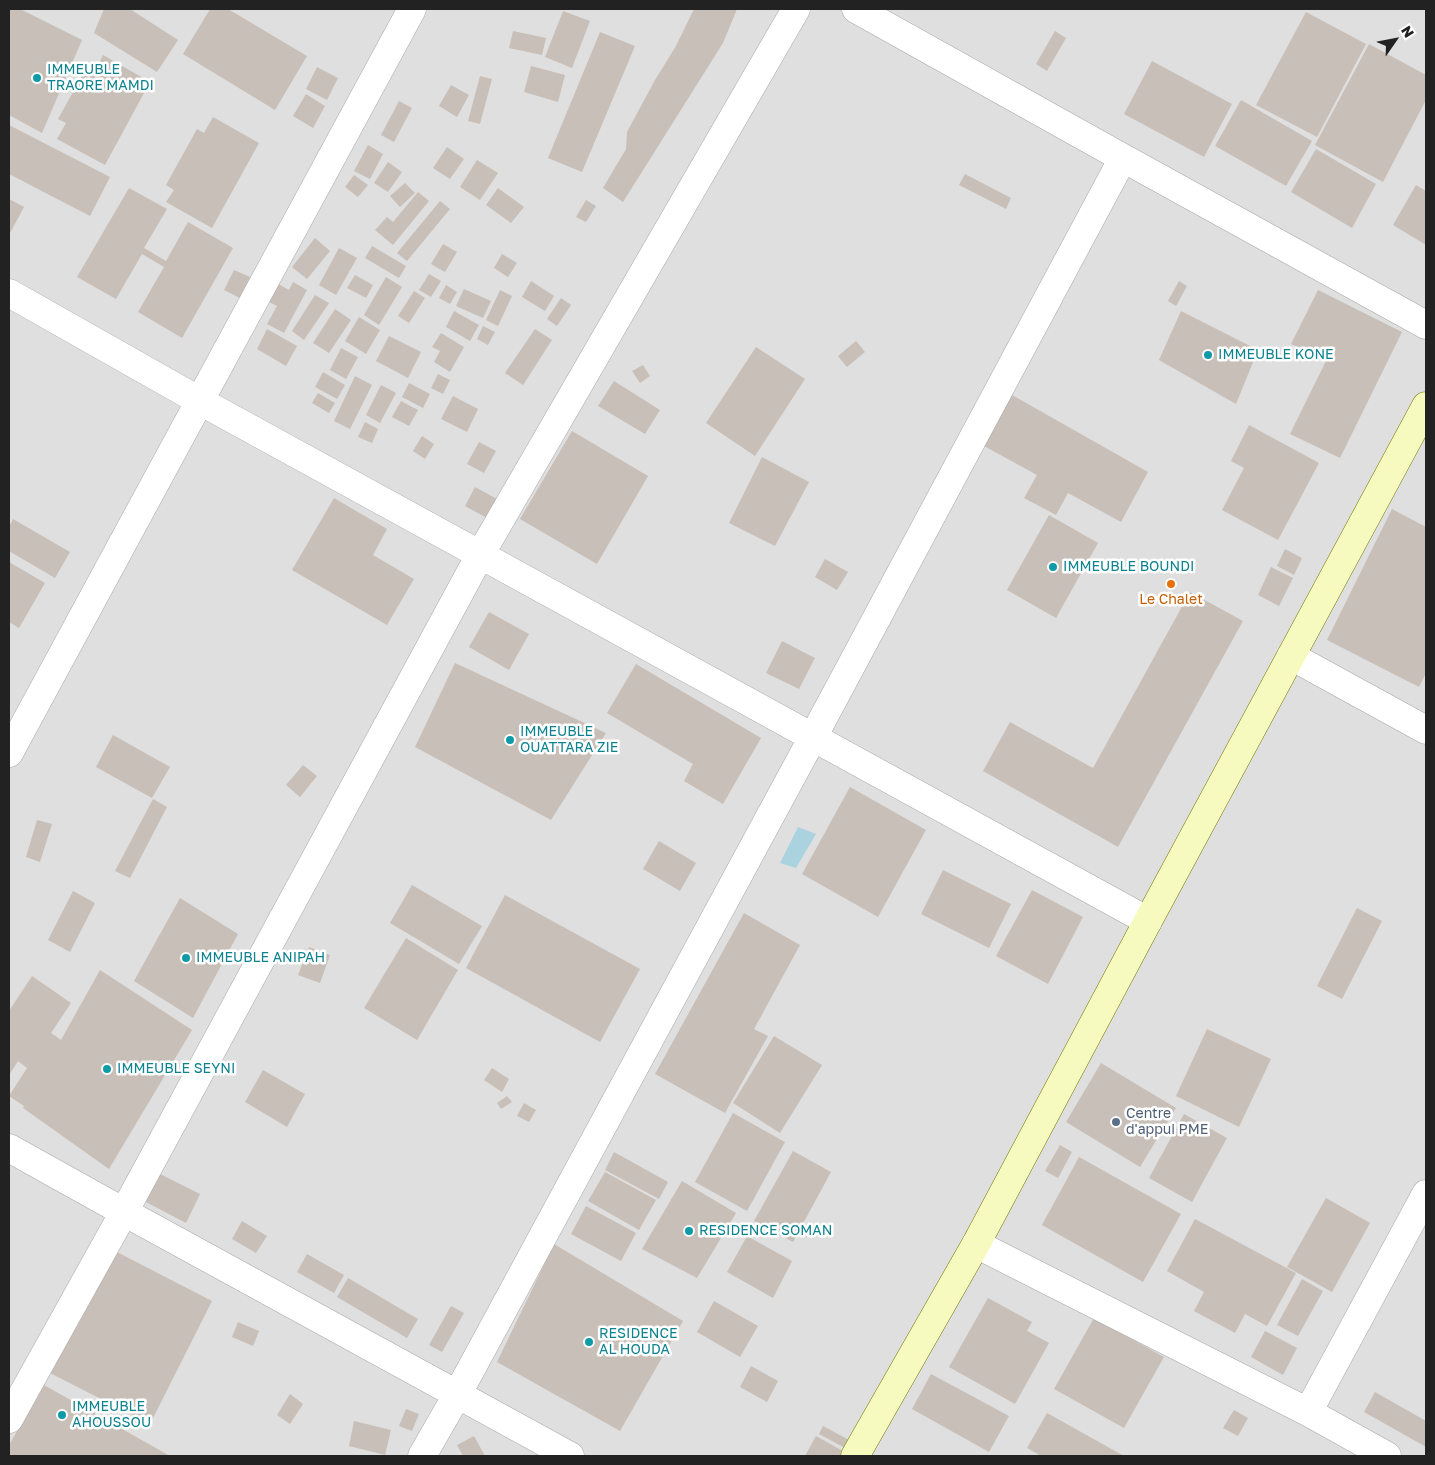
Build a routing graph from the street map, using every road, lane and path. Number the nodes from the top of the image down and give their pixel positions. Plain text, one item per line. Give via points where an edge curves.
1 (412, 9) edge
2 (796, 9) edge
3 (856, 9) edge
4 (1122, 158) junction
5 (9, 293) edge
6 (1426, 325) edge
7 (200, 400) junction
8 (1426, 406) edge
9 (480, 554) junction
10 (1291, 656) junction
11 (1426, 730) edge
12 (813, 737) junction
13 (9, 753) edge
14 (1148, 921) junction
15 (9, 1148) edge
16 (1426, 1194) edge
17 (124, 1212) junction
18 (976, 1244) junction
19 (457, 1395) junction
20 (1308, 1412) junction
21 (9, 1418) edge
22 (422, 1456) edge
23 (570, 1456) edge
24 (855, 1456) edge
25 (1387, 1456) edge

1 - 7 street
2 - 9 street
3 - 4 street
4 - 6 street
4 - 12 street
5 - 7 street
7 - 9 street
7 - 13 street
8 - 10 street
9 - 12 street
9 - 17 street
10 - 11 street
10 - 14 street
12 - 14 street
12 - 19 street
14 - 18 street
15 - 17 street
16 - 20 street
17 - 19 street
17 - 21 street
18 - 20 street
18 - 24 street
19 - 22 street
19 - 23 street
20 - 25 street

